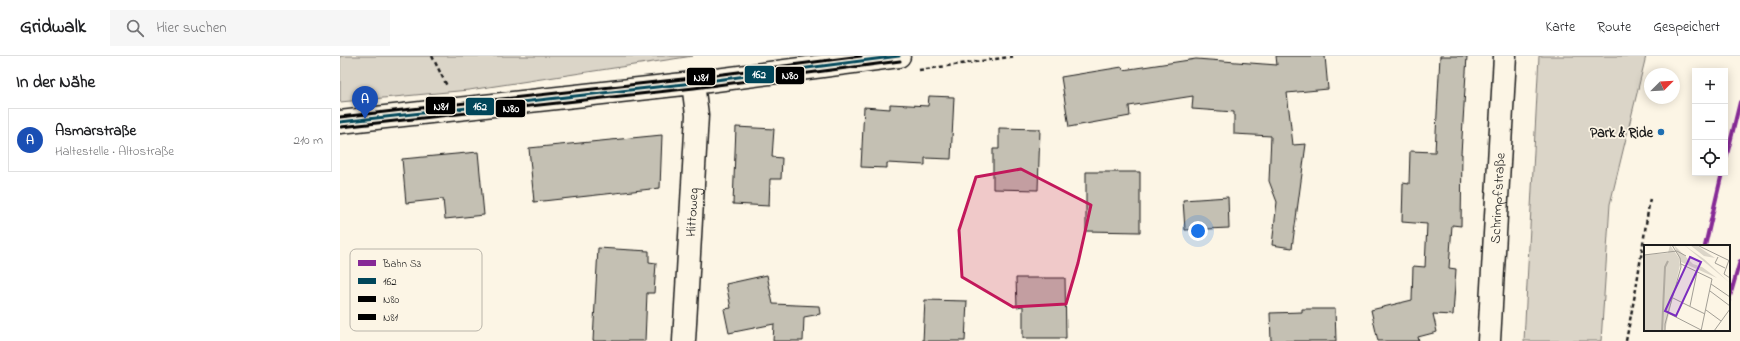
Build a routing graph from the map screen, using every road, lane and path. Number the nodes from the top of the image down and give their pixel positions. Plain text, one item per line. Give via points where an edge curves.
1 (432, 56) edge
2 (898, 56) edge
3 (1505, 56) edge
4 (693, 83) junction
5 (458, 109) junction
6 (340, 122) edge
7 (1650, 198) dead end
8 (684, 341) edge
9 (1489, 341) edge
10 (1626, 341) edge

1 - 5 path
2 - 4 main road
3 - 9 main road, Schrimpfstraße
4 - 5 main road
4 - 8 main road, Hittoweg via 698,115
5 - 6 main road
7 - 10 path

